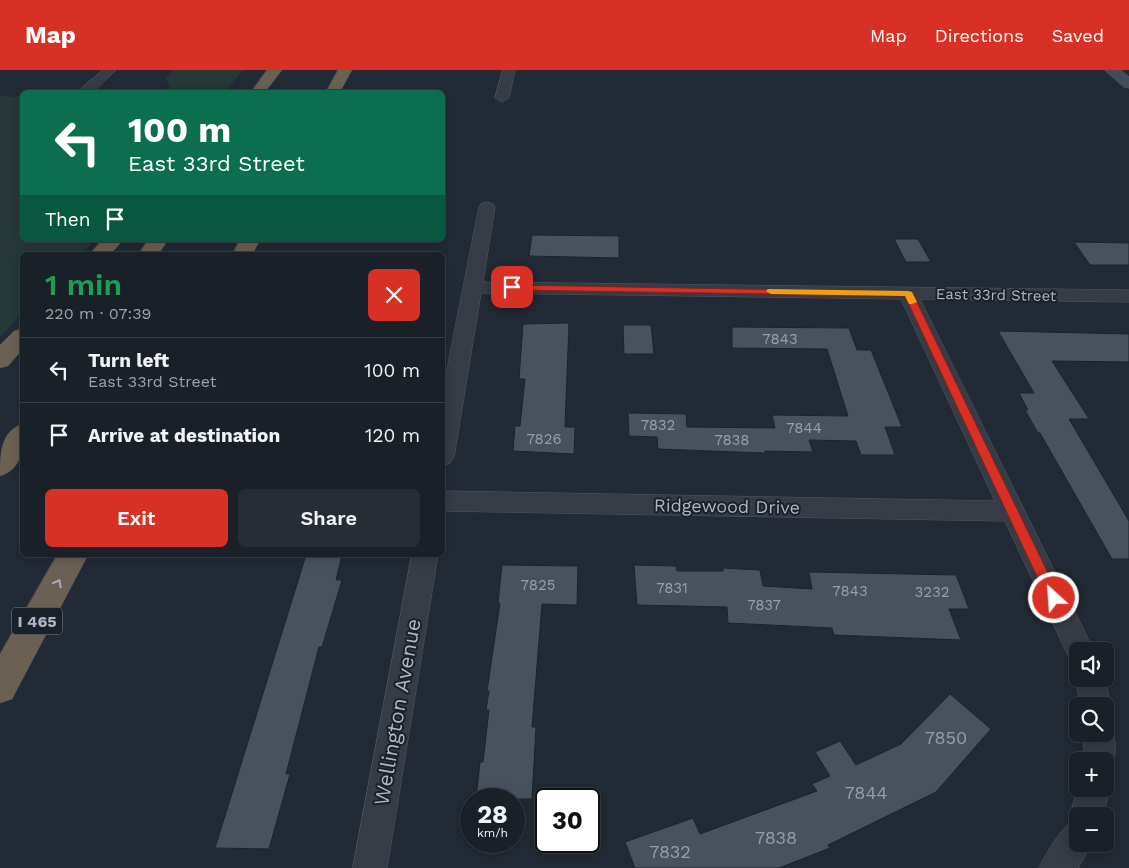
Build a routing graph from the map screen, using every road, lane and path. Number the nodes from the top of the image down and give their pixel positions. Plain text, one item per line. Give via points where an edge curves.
1 (110, 70) edge
2 (275, 70) edge
3 (345, 70) edge
4 (509, 70) edge
5 (1112, 70) edge
6 (1129, 84) edge
7 (88, 90) edge
8 (260, 90) edge
9 (334, 90) edge
10 (502, 98) dead end
11 (487, 207) dead end
12 (111, 242) edge
13 (102, 252) edge
14 (473, 287) junction
15 (908, 294) junction
16 (1129, 296) edge
17 (20, 338) edge
18 (0, 360) edge
19 (20, 437) edge
20 (445, 441) edge
21 (0, 466) edge
22 (445, 500) edge
23 (1012, 511) junction
24 (72, 557) edge
25 (425, 557) edge
26 (1076, 642) edge
27 (0, 687) edge
28 (1070, 852) edge
29 (370, 868) edge
30 (1056, 868) edge

1 - 7 street
2 - 8 highway
3 - 9 highway
4 - 10 street
5 - 6 main road
11 - 14 street
12 - 13 highway
14 - 15 street, East 33rd Street
14 - 20 street
15 - 16 street, East 33rd Street
15 - 23 street
17 - 18 highway
19 - 21 highway
22 - 23 street, Ridgewood Drive
23 - 26 street
27 -> 24 highway, I 465
25 - 29 street, Wellington Avenue
28 - 30 street

